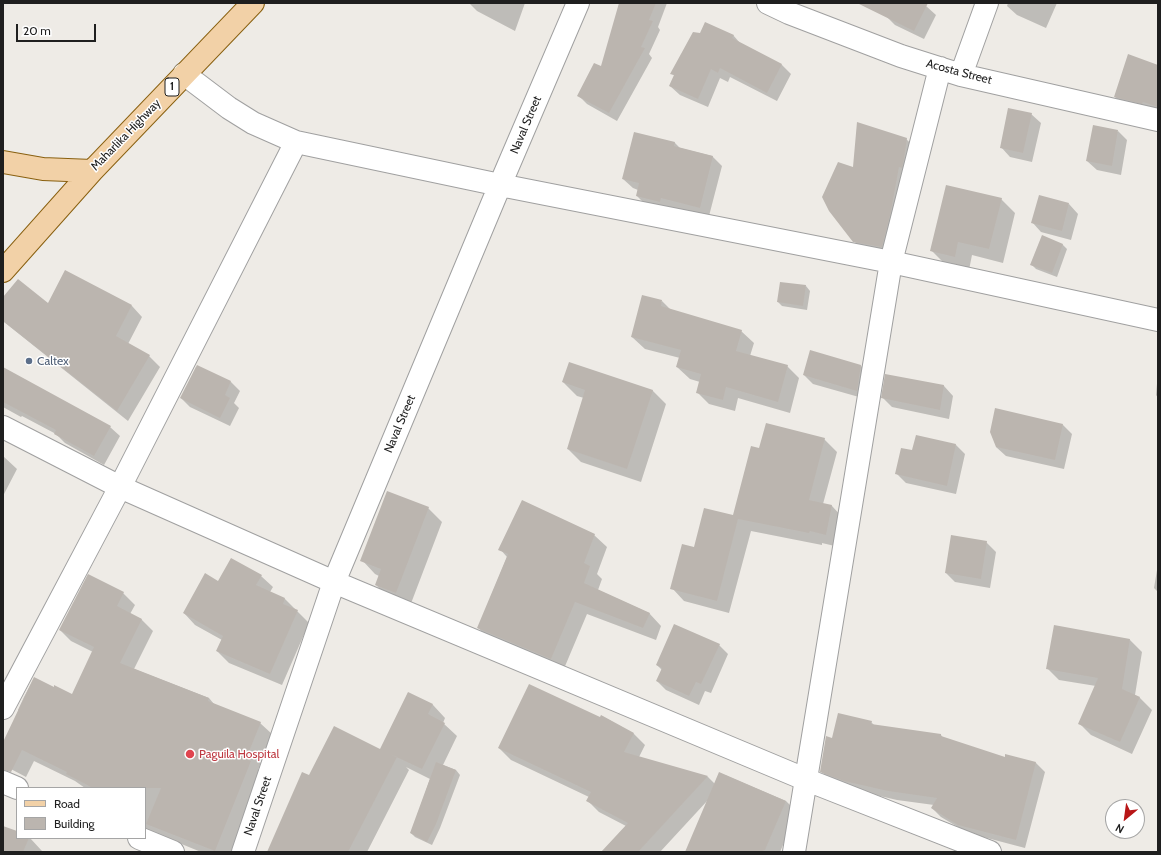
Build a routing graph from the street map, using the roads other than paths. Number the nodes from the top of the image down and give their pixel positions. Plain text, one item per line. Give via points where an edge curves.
1 (253, 3) edge
2 (578, 3) edge
3 (768, 3) edge
4 (987, 3) edge
5 (940, 68) junction
6 (184, 74) junction
7 (961, 74) junction
8 (1158, 120) edge
9 (296, 142) junction
10 (3, 162) edge
11 (92, 171) junction
12 (500, 185) junction
13 (891, 262) junction
14 (3, 271) edge
15 (1158, 320) edge
16 (3, 426) edge
17 (120, 487) junction
18 (334, 582) junction
19 (3, 708) edge
20 (807, 780) junction
21 (3, 782) edge
22 (16, 788) edge
23 (141, 839) edge
24 (173, 852) edge
25 (243, 852) edge
26 (794, 852) edge
27 (990, 852) edge

1 - 6 main road, Maharlika Highway / 1
2 - 12 street, Naval Street
3 - 5 street, Acosta Street via 901,56
4 - 7 street
5 - 7 street, Acosta Street
5 - 13 street
6 - 9 street via 252,123
6 - 11 main road, Maharlika Highway / 1
7 - 8 street, Acosta Street
9 - 12 street
9 - 17 street
10 - 11 main road
11 - 14 main road, Maharlika Highway / 1
12 - 13 street
12 - 18 street, Naval Street
13 - 15 street
13 - 20 street
16 - 17 street
17 - 18 street
17 - 19 street
18 - 20 street
18 - 25 street, Naval Street
20 - 26 street
20 - 27 street
21 - 22 street
23 - 24 street

